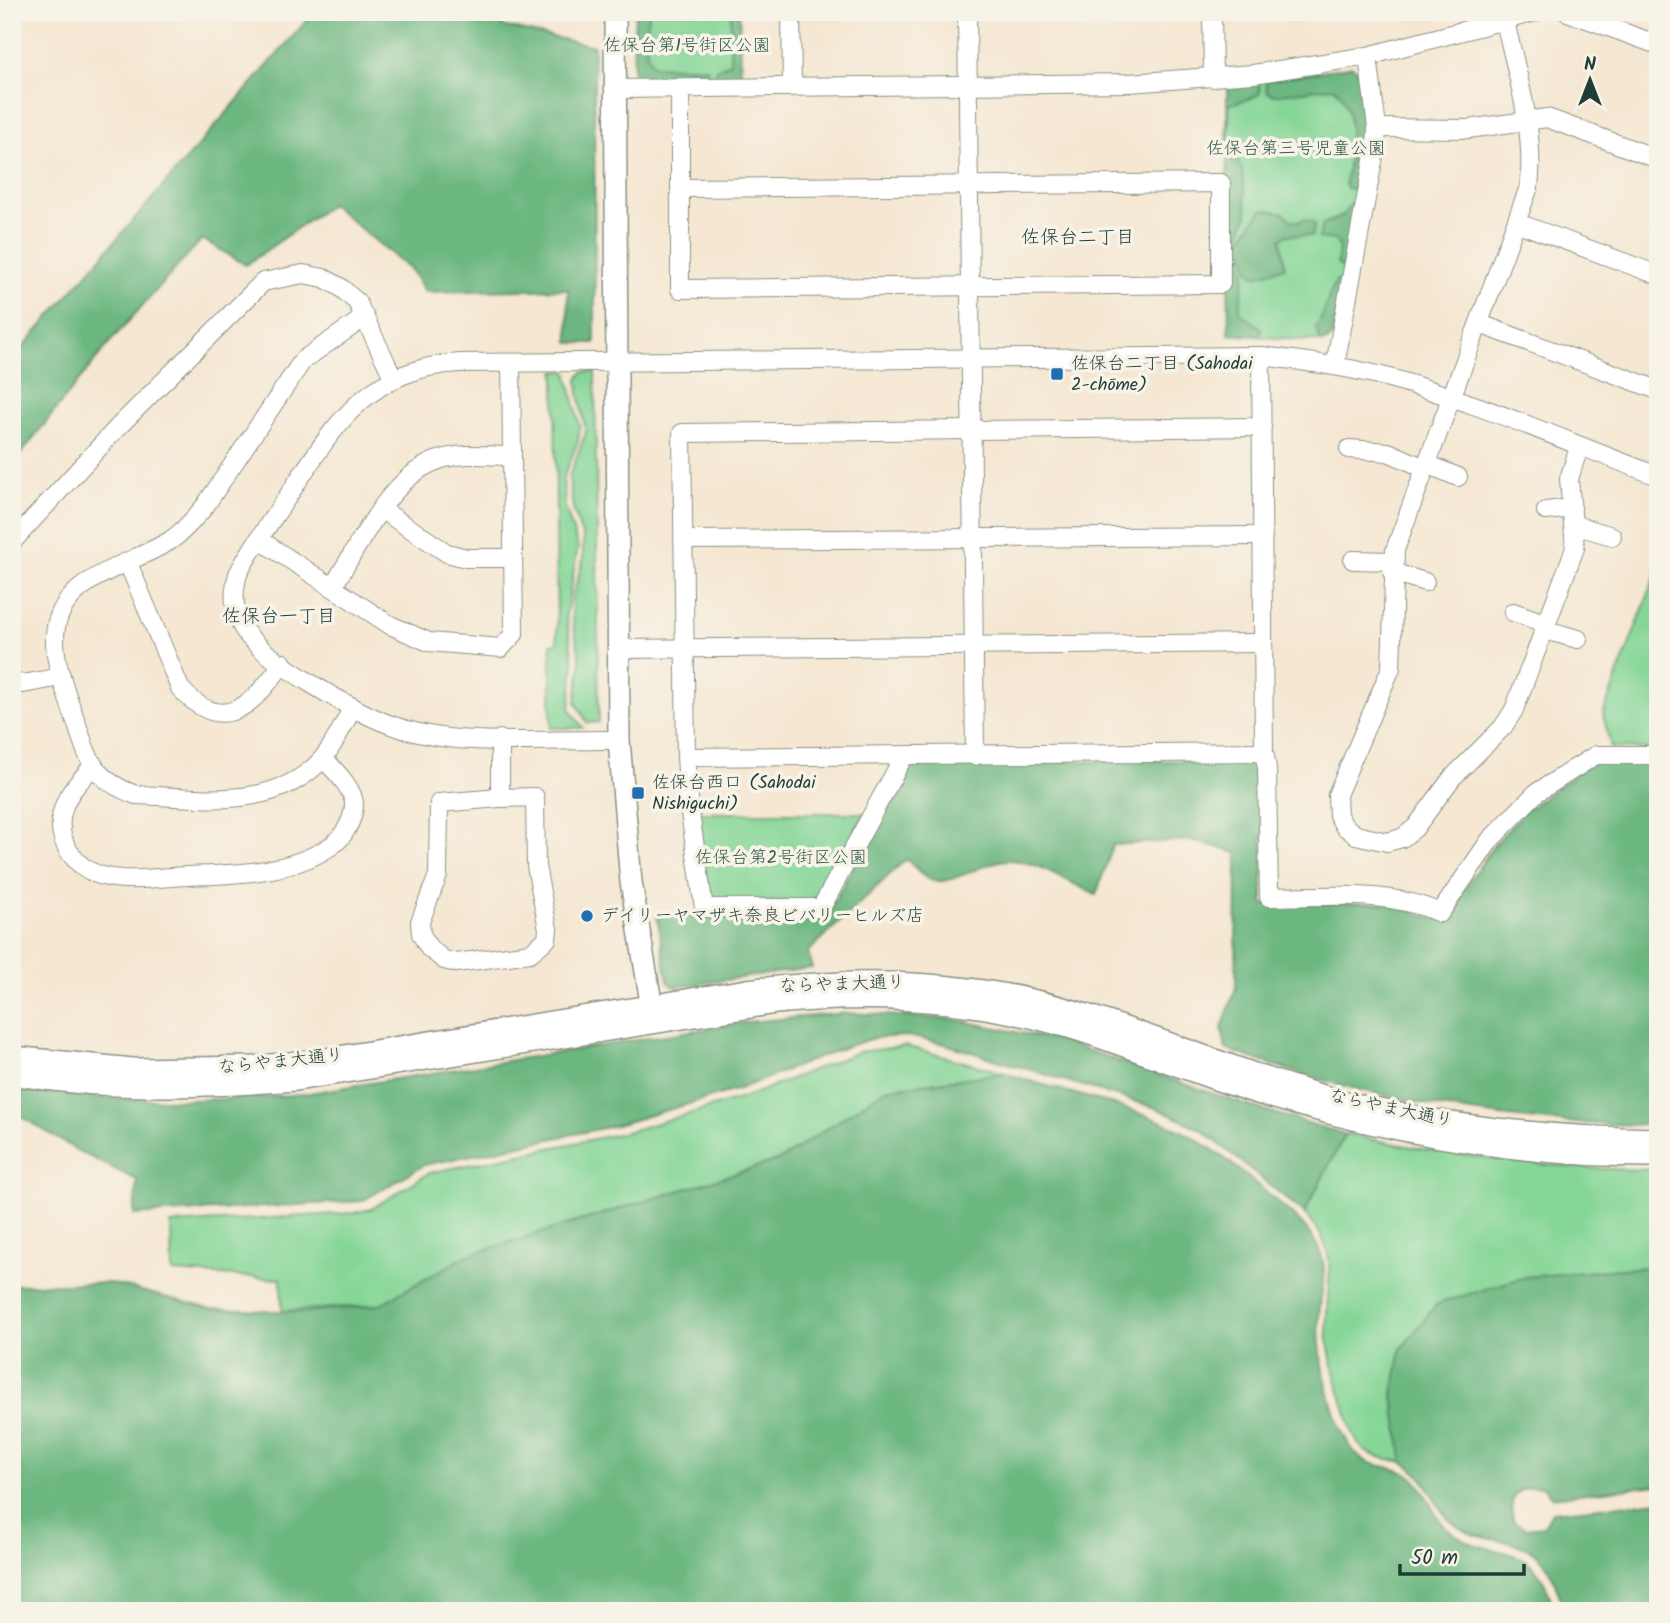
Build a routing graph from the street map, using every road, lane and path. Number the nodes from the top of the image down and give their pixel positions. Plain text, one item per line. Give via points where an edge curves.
1 (615, 12) edge
2 (792, 12) edge
3 (967, 12) edge
4 (1212, 12) edge
5 (1535, 12) edge
6 (1568, 12) edge
7 (1504, 16) edge
8 (1658, 45) edge
9 (1368, 56) junction
10 (1213, 78) junction
11 (968, 84) junction
12 (792, 86) junction
13 (680, 87) junction
14 (614, 89) junction
15 (1527, 122) junction
16 (1377, 128) junction
17 (1658, 159) edge
18 (969, 186) junction
19 (680, 188) junction
20 (1518, 223) junction
21 (1658, 275) edge
22 (970, 287) junction
23 (365, 317) junction
24 (1480, 324) junction
25 (1261, 356) junction
26 (971, 359) junction
27 (511, 362) junction
28 (616, 362) junction
29 (1335, 365) junction
30 (394, 379) junction
31 (1658, 390) edge
32 (1451, 398) junction
33 (1262, 427) junction
34 (971, 431) junction
35 (1579, 447) junction
36 (1349, 449) dead end
37 (512, 456) junction
38 (1426, 466) junction
39 (1658, 476) edge
40 (1458, 477) dead end
41 (382, 510) junction
42 (1546, 511) dead end
43 (1574, 517) junction
44 (1263, 536) junction
45 (1612, 536) dead end
46 (972, 537) junction
47 (260, 540) junction
48 (683, 540) junction
49 (12, 541) edge
50 (513, 558) junction
51 (1353, 561) dead end
52 (128, 563) junction
53 (1393, 566) junction
54 (1425, 582) dead end
55 (333, 586) junction
56 (1513, 612) dead end
57 (1546, 627) junction
58 (1578, 639) dead end
59 (1263, 643) junction
60 (973, 646) junction
61 (684, 648) junction
62 (619, 649) junction
63 (283, 663) junction
64 (61, 677) junction
65 (12, 682) edge
66 (353, 707) junction
67 (500, 739) junction
68 (619, 740) junction
69 (1264, 752) junction
70 (1658, 755) edge
71 (904, 756) junction
72 (975, 756) junction
73 (686, 757) junction
74 (323, 758) junction
75 (92, 767) junction
76 (500, 798) junction
77 (653, 1014) junction
78 (12, 1057) edge
79 (12, 1074) edge
80 (1658, 1139) edge
81 (1658, 1156) edge

1 - 14 street
2 - 12 street
3 - 11 street
4 - 10 street
5 - 7 street
6 - 8 street
7 - 9 street
7 - 15 street
9 - 10 street
9 - 16 street
10 - 11 street
11 - 12 street
11 - 18 street
12 - 13 street
13 - 14 street
13 - 19 street
14 - 28 street
15 - 16 street via 1468,129
15 - 17 street via 1547,118
15 - 20 street via 1532,166
16 - 29 street
18 - 19 street
18 - 22 street
18 - 22 street via 1220,183 1221,196 1221,284
19 - 22 street via 680,289
20 - 21 street
20 - 24 street
22 - 26 street
23 - 30 street
23 - 49 street via 357,302 324,278 303,274 263,282
23 - 52 street via 303,360 190,523 171,540
24 - 31 street
24 - 32 street
25 - 26 street
25 - 29 street
25 - 33 street
26 - 28 street
26 - 34 street
27 - 28 street
27 - 30 street via 438,365
27 - 37 street
28 - 62 street
29 - 32 street
30 - 47 street via 363,396 340,420
32 - 35 street
32 - 38 street
33 - 34 street
33 - 44 street
34 - 46 street
34 - 48 street via 682,433
35 - 39 street
35 - 43 street via 1569,479
36 - 38 street via 1388,452
37 - 41 street via 444,458 416,469 397,486
37 - 50 street
38 - 40 street
38 - 53 street
41 - 50 street via 447,553 466,558
41 - 55 street
42 - 43 street
43 - 45 street
43 - 57 street via 1575,548
44 - 46 street
44 - 59 street
46 - 48 street
46 - 60 street
47 - 55 street
47 - 63 street via 234,586 236,615 256,644
48 - 61 street
50 - 55 street via 514,634 501,648 429,642 390,625
51 - 53 street
52 - 63 street via 180,688 194,704 207,710 246,707 259,697
52 - 64 street via 78,590 60,615 56,646
53 - 54 street
53 - 57 street via 1391,668 1337,795 1338,815 1356,835 1387,842 1415,828 1452,778 1503,727
56 - 57 street
57 - 58 street
59 - 60 street
59 - 69 street
60 - 61 street
60 - 72 street
61 - 62 street
61 - 73 street
62 - 68 street
63 - 66 street
64 - 65 street
64 - 75 street
66 - 67 street via 403,728 448,738
66 - 74 street
67 - 68 street
67 - 76 street
68 - 77 street via 631,881
69 - 70 street via 1269,897 1387,897 1416,902 1440,913 1490,840 1536,793 1596,755
69 - 72 street
71 - 72 street
71 - 73 street
71 - 73 street via 821,908 704,908
74 - 75 street via 294,782 248,798 136,795 120,789
74 - 75 street via 351,792 354,806 346,830 331,846 267,871 131,878 89,872 66,848 60,819 64,803
76 - 76 street via 536,797 536,866 547,940 530,953 444,960 429,948 420,922 438,875 439,803
77 - 78 street, ならやま大通り via 254,1067 133,1069
77 - 79 street, ならやま大通り via 296,1080 133,1086
77 - 80 street, ならやま大通り via 799,984 884,981 951,986 1076,1012 1280,1083 1373,1109 1541,1136
77 - 81 street, ならやま大通り via 818,999 910,1000 974,1007 1075,1029 1258,1094 1356,1121 1482,1145

